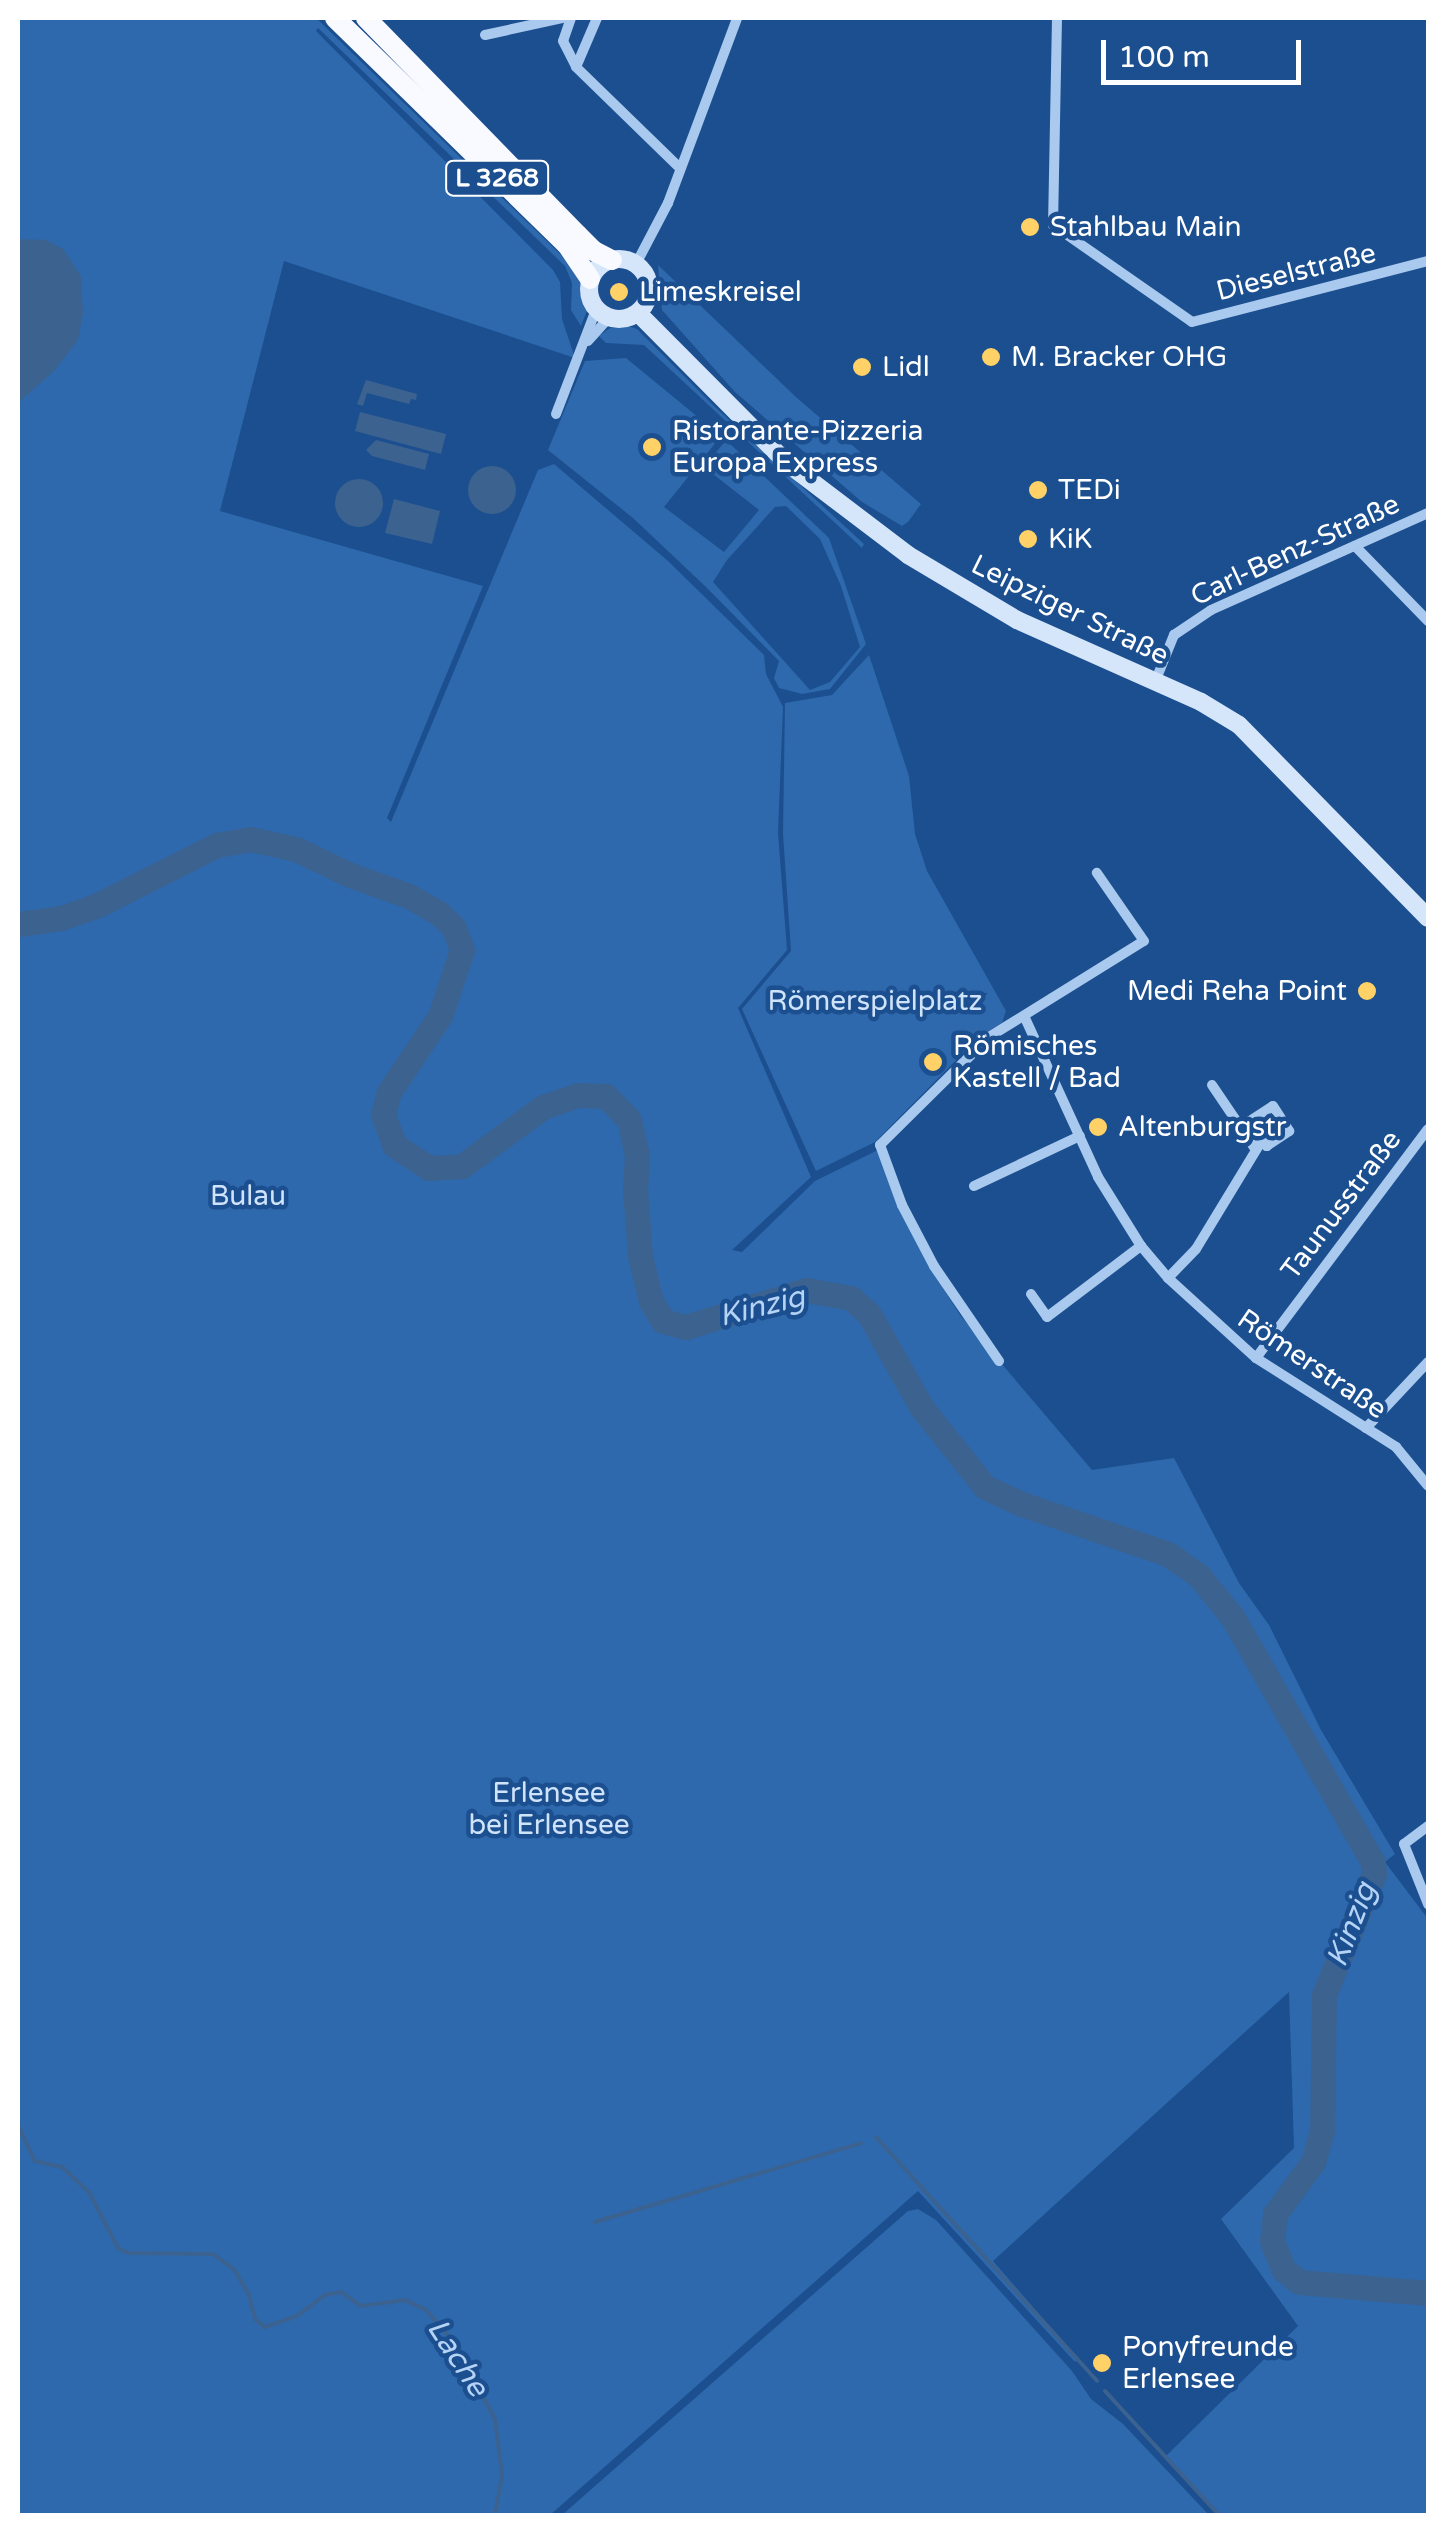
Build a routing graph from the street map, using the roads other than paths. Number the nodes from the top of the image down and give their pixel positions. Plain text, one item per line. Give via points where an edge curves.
1 (335, 18) edge
2 (366, 18) edge
3 (563, 18) edge
4 (572, 18) edge
5 (597, 18) edge
6 (736, 18) edge
7 (1057, 18) edge
8 (485, 35) dead end
9 (576, 66) junction
10 (680, 168) junction
11 (612, 260) junction
12 (1428, 261) edge
13 (636, 264) junction
14 (590, 279) junction
15 (638, 313) junction
16 (602, 314) junction
17 (556, 414) dead end
18 (1428, 513) edge
19 (1356, 546) junction
20 (1428, 622) edge
21 (1155, 682) junction
22 (1097, 873) dead end
23 (1428, 918) edge
24 (1024, 1018) junction
25 (1212, 1084) dead end
26 (1428, 1129) edge
27 (1080, 1136) junction
28 (1263, 1139) dead end
29 (1256, 1150) junction
30 (974, 1186) dead end
31 (1142, 1246) junction
32 (1168, 1278) junction
33 (1030, 1294) dead end
34 (1256, 1358) junction
35 (1000, 1361) dead end
36 (1428, 1362) edge
37 (1366, 1428) junction
38 (1428, 1486) edge
39 (1428, 1826) edge
40 (1428, 1904) edge

1 - 14 highway, L 3268 via 567,245
2 - 11 highway, L 3268 via 586,243
3 - 8 street
4 - 9 street via 562,41
5 - 9 street
6 - 10 street
7 - 12 street, Dieselstraße via 1053,226 1192,322
9 - 10 street
10 - 13 street
11 - 13 main road, L 3268
11 - 14 main road
13 - 15 main road via 649,286
14 - 16 main road, L 3268 via 589,296
15 - 16 main road via 623,320
15 - 21 main road, Leipziger Straße via 787,462 908,555 1017,620
16 - 17 street
18 - 19 street, Carl-Benz-Straße
19 - 20 street
19 - 21 street, Carl-Benz-Straße via 1211,610 1174,635
21 - 23 main road, Leipziger Straße via 1239,725
22 - 24 street via 1144,941
24 - 27 street, Römerstraße
24 - 35 street via 989,1037 880,1146 934,1266
25 - 29 street
26 - 34 street, Taunusstraße
27 - 30 street
27 - 31 street, Römerstraße
28 - 29 street
29 - 32 street via 1196,1249
31 - 32 street, Römerstraße
31 - 33 street via 1047,1317
32 - 34 street, Römerstraße
34 - 37 street, Römerstraße
36 - 37 street
37 - 38 street, Römerstraße via 1406,1455
39 - 40 street via 1404,1844

